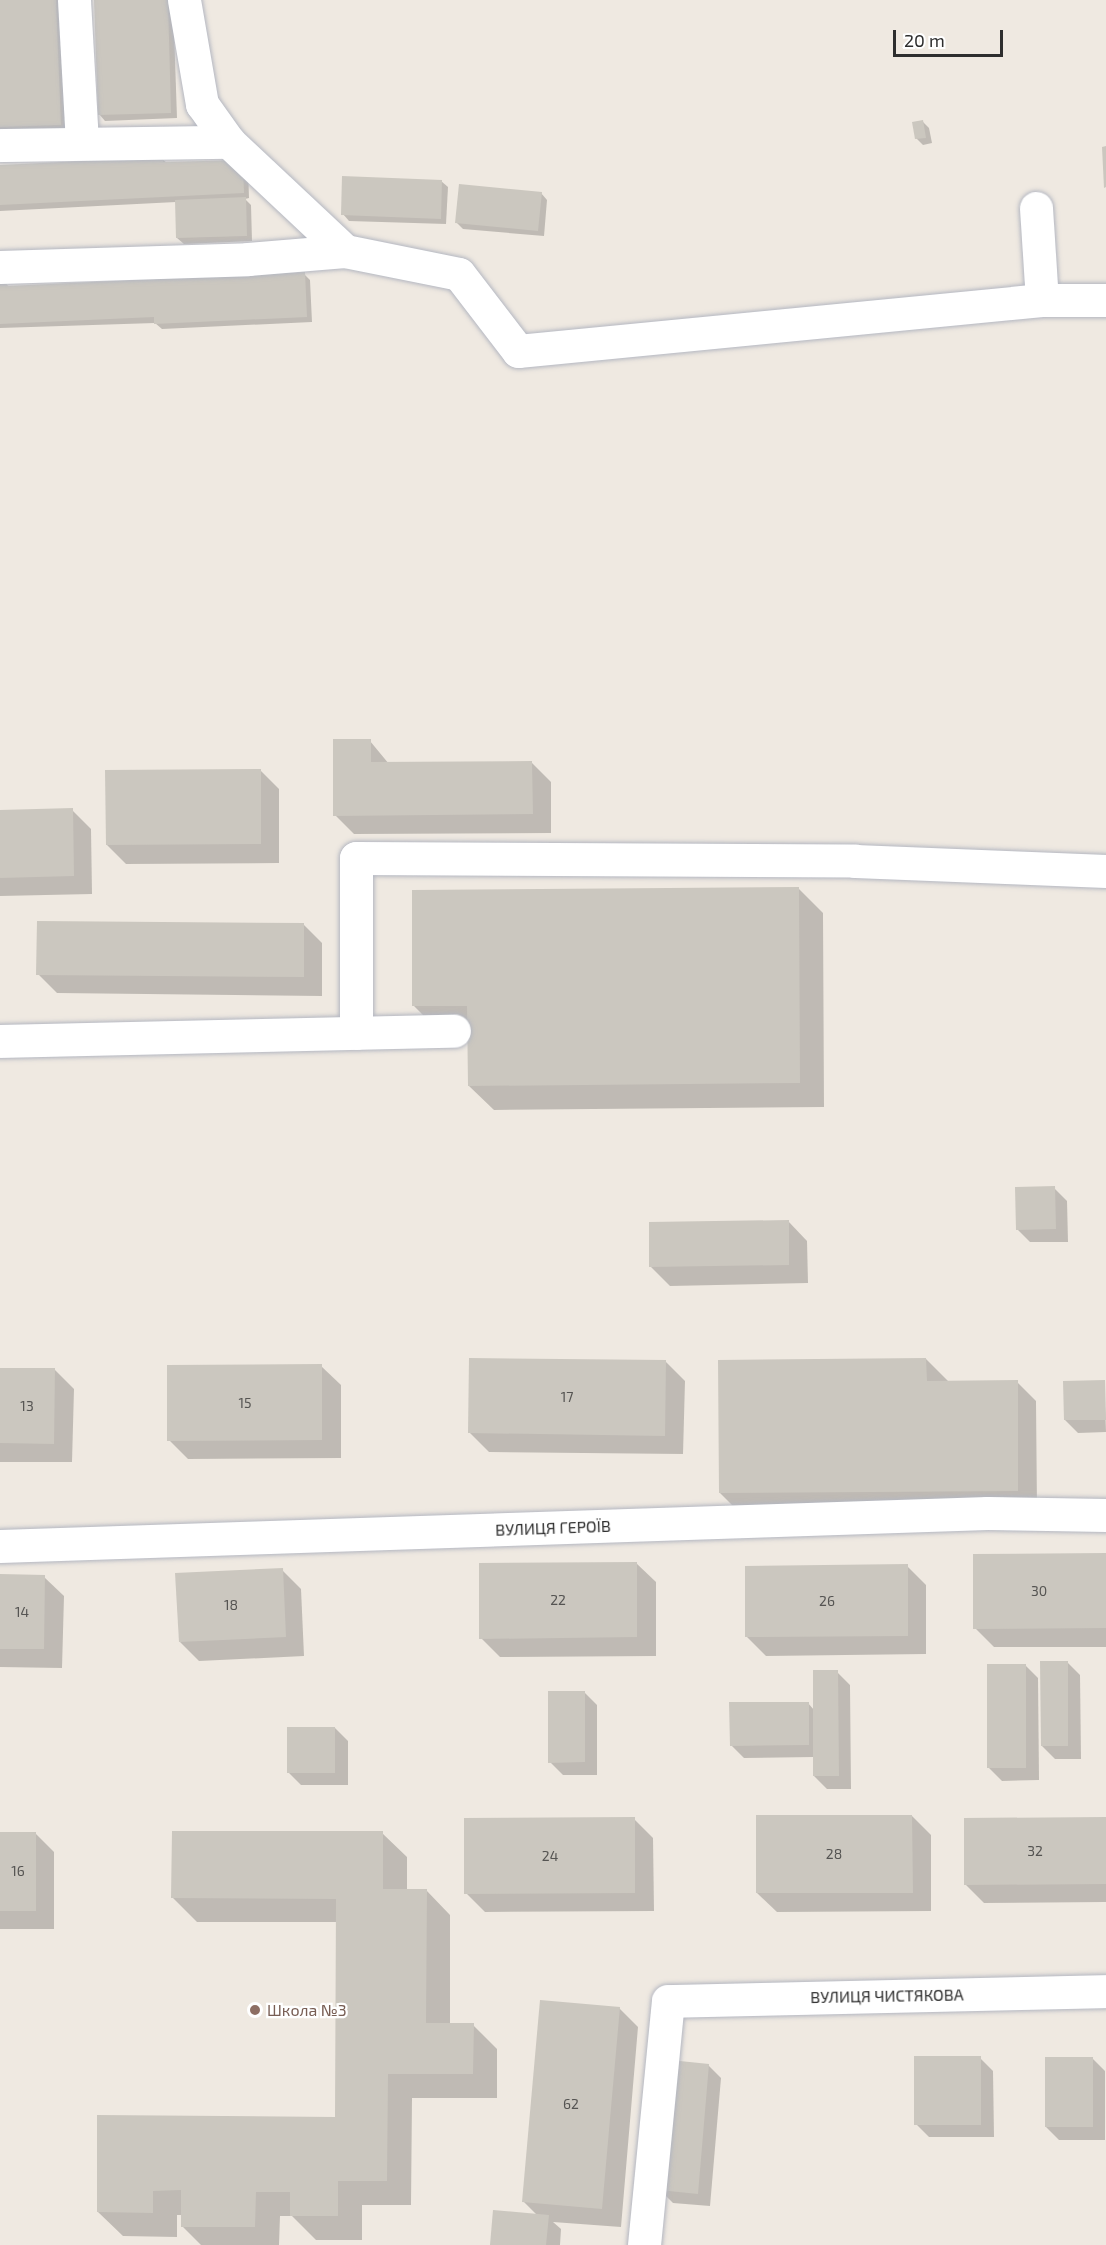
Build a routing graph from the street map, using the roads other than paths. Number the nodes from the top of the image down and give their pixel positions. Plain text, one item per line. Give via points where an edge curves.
1 (74, 0) edge
2 (184, 0) edge
3 (82, 142) junction
4 (229, 142) junction
5 (0, 145) edge
6 (1036, 208) dead end
7 (345, 251) junction
8 (0, 267) edge
9 (1042, 300) junction
10 (1106, 300) edge
11 (1106, 871) edge
12 (454, 1031) dead end
13 (356, 1033) junction
14 (0, 1041) edge
15 (1106, 1515) edge
16 (0, 1546) edge
17 (1106, 1991) edge
18 (644, 2245) edge

1 - 3 street
2 - 4 street via 202,104
3 - 4 street
3 - 5 street
4 - 7 street
6 - 9 street
7 - 8 street via 248,259
7 - 9 street via 459,274 519,351
9 - 10 street
11 - 13 street via 855,861 356,858
12 - 13 street
13 - 14 street
15 - 16 street, ВУЛИЦЯ ГЕРОЇВ via 987,1513
17 - 18 street, ВУЛИЦЯ ЧИСТЯКОВА via 668,2001

